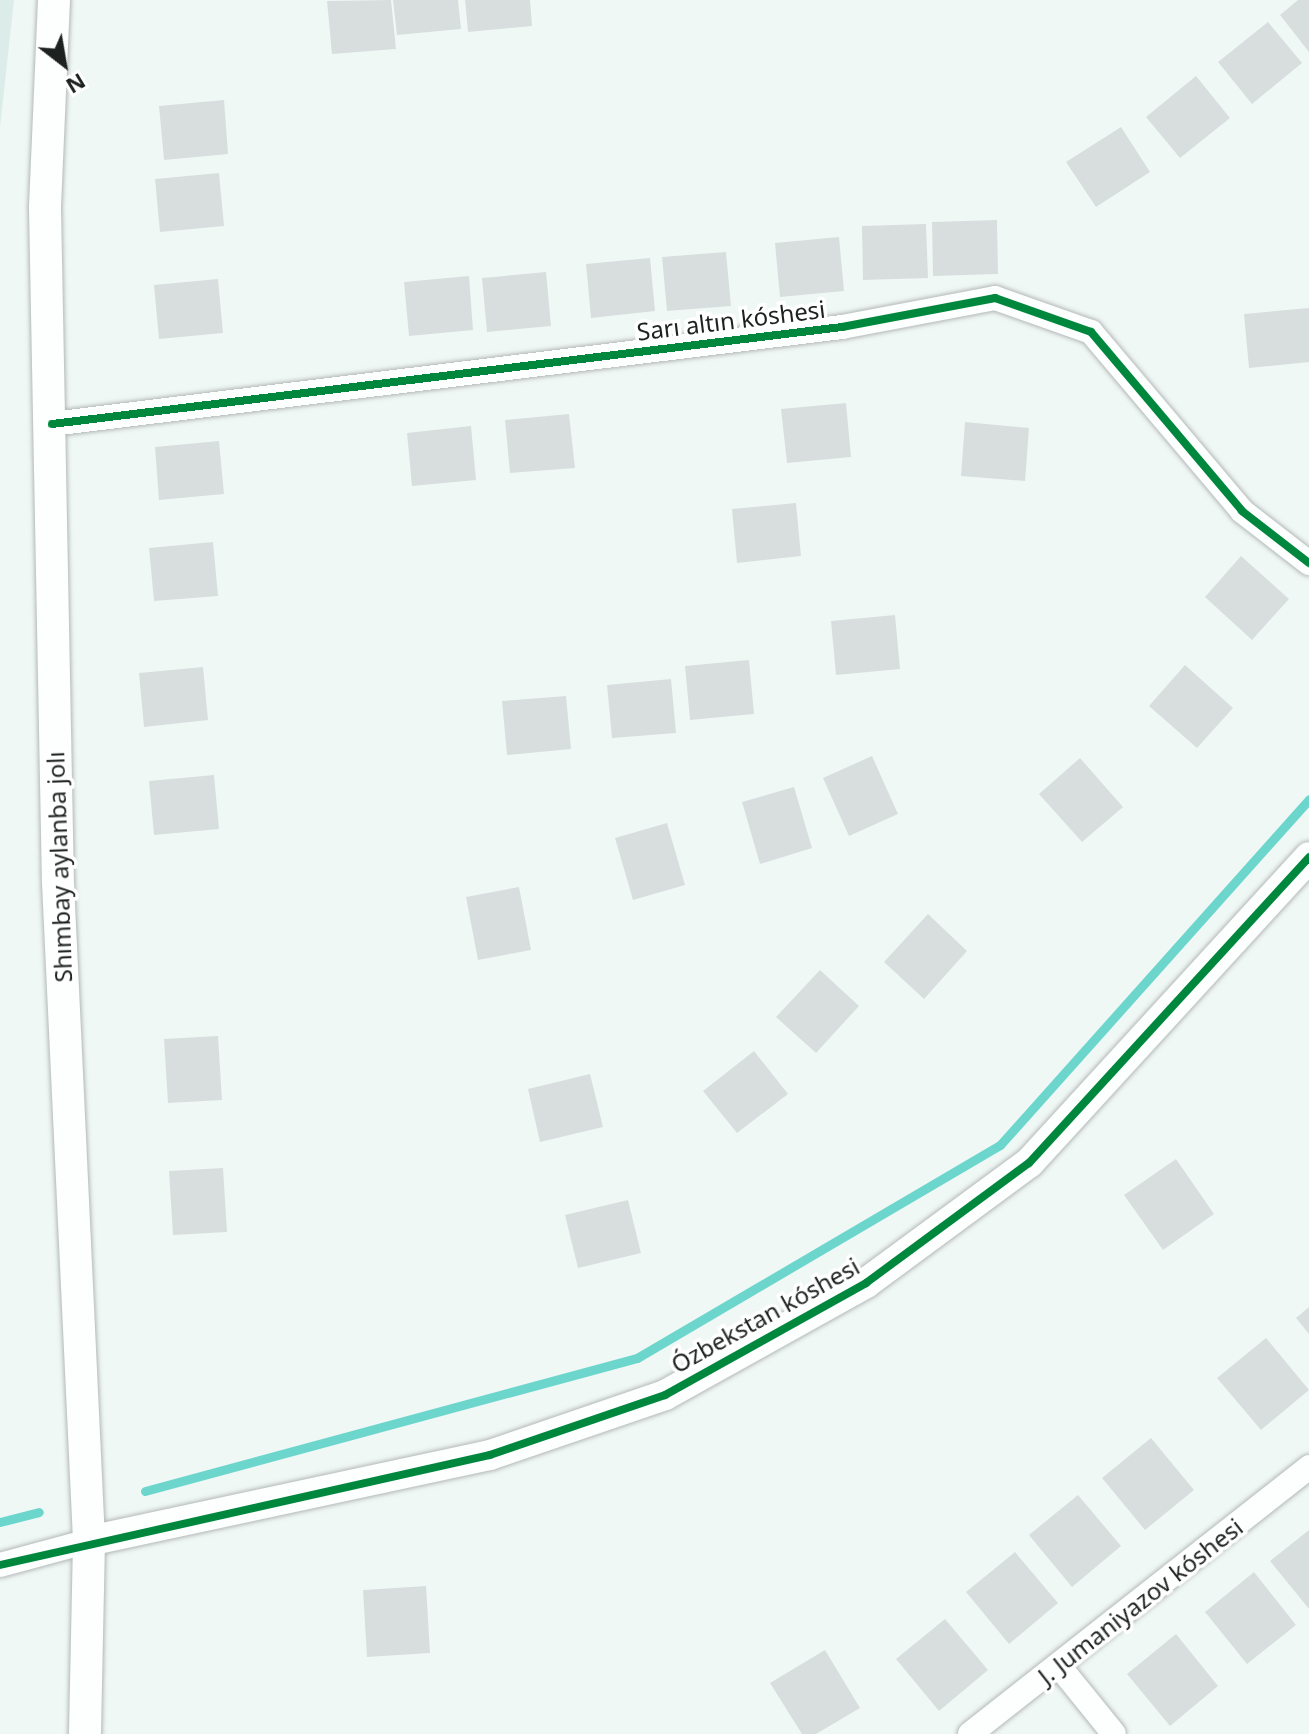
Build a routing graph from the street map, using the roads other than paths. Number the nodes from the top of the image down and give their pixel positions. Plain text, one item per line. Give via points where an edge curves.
1 (54, 0) edge
2 (52, 424) junction
3 (1309, 563) edge
4 (1309, 857) edge
5 (1309, 1467) edge
6 (89, 1541) junction
7 (0, 1565) edge
8 (1059, 1666) junction
9 (85, 1734) edge
10 (970, 1734) edge
11 (1114, 1734) edge

1 - 2 main road, Shımbay aylanba jolı via 45,208
2 - 3 street, Sarı altın kóshesi via 842,327 995,298 1091,332 1242,511
2 - 6 main road, Shımbay aylanba jolı via 58,883
4 - 6 street, Ózbekstan kóshesi via 1029,1163 866,1283 665,1395 490,1455
5 - 8 street, J. Jumaniyazov kóshesi
6 - 7 street
6 - 9 main road, Shımbay aylanba jolı
8 - 10 street, J. Jumaniyazov kóshesi
8 - 11 street

